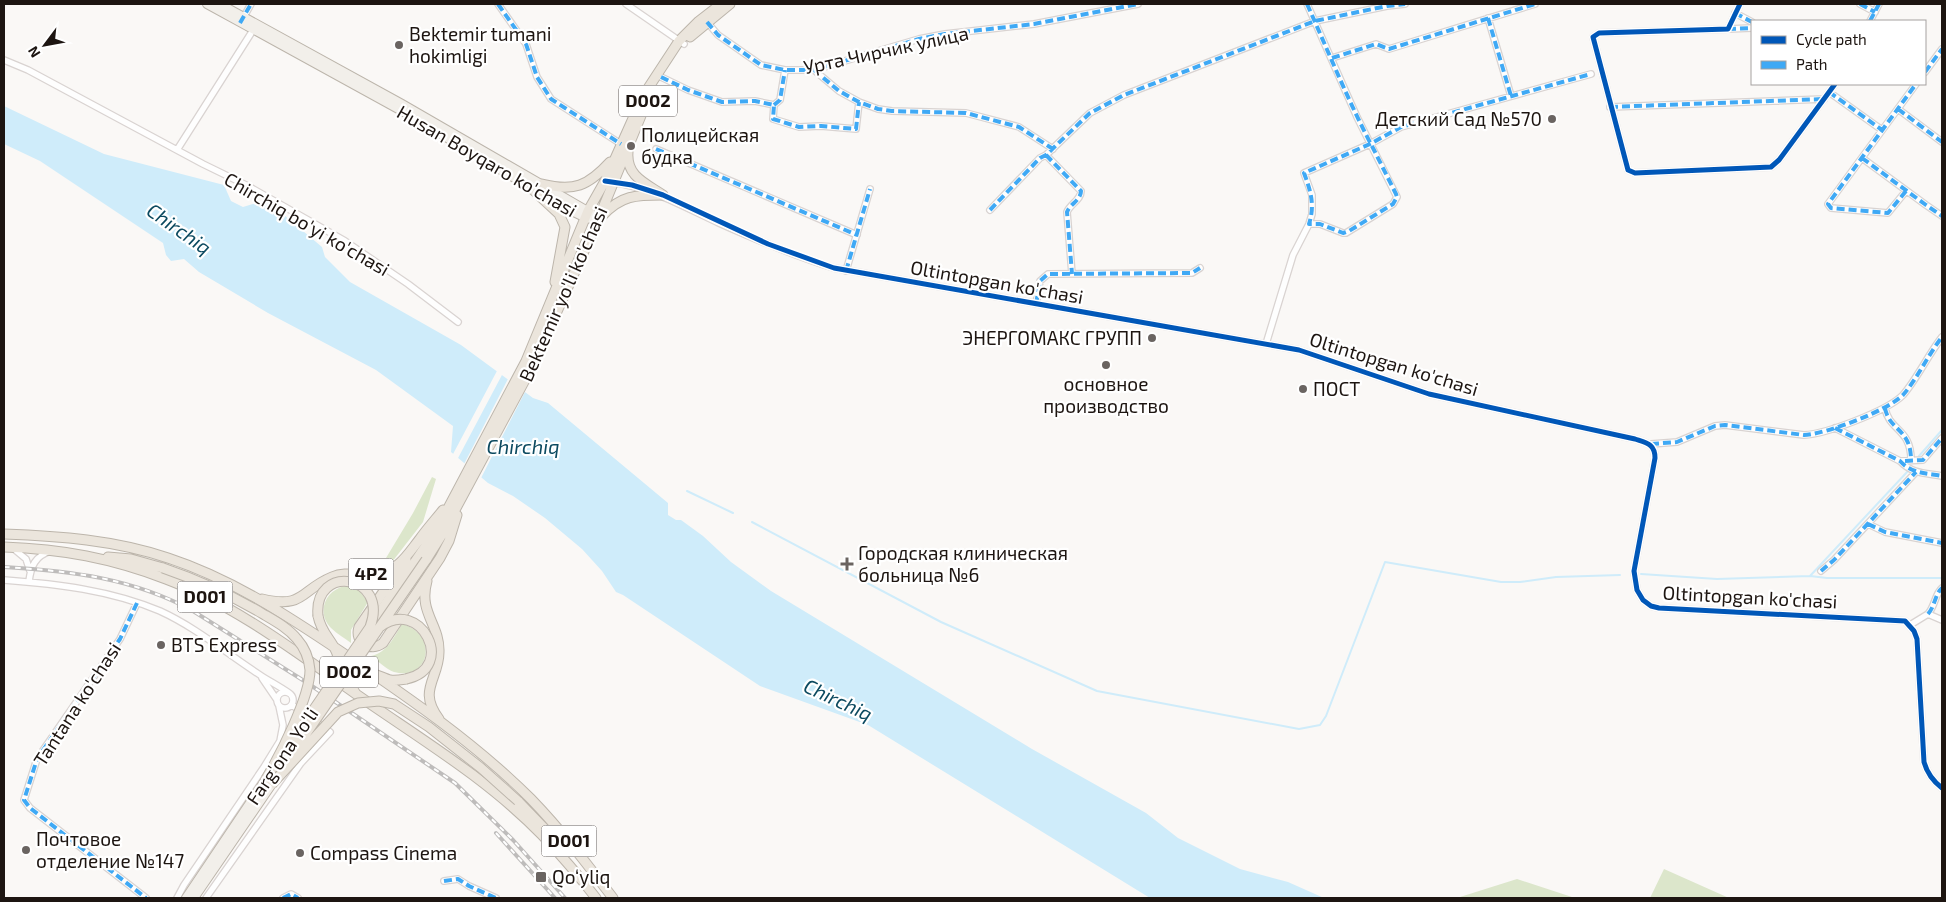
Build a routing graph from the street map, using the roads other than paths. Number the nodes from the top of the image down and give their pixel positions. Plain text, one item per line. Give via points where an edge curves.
1 (207, 4) edge
2 (220, 4) edge
3 (251, 4) edge
4 (498, 4) edge
5 (626, 4) edge
6 (721, 4) edge
7 (730, 4) edge
8 (1138, 4) edge
9 (1307, 4) edge
10 (1405, 4) edge
11 (1535, 4) edge
12 (1740, 4) edge
13 (1860, 4) edge
14 (1880, 4) edge
15 (1114, 6) edge
16 (1875, 12) junction
17 (1735, 13) junction
18 (1488, 18) junction
19 (242, 20) junction
20 (1871, 20) edge
21 (1315, 21) junction
22 (1751, 21) edge
23 (707, 22) junction
24 (255, 28) junction
25 (1751, 28) edge
26 (1728, 29) junction
27 (682, 43) junction
28 (1942, 48) edge
29 (1332, 58) junction
30 (4, 60) edge
31 (785, 70) junction
32 (814, 70) junction
33 (1926, 71) edge
34 (1591, 74) dead end
35 (660, 77) junction
36 (1834, 85) edge
37 (1915, 85) edge
38 (1829, 92) junction
39 (1511, 96) junction
40 (1824, 100) junction
41 (859, 102) junction
42 (774, 105) junction
43 (1610, 107) junction
44 (1898, 108) junction
45 (1882, 130) junction
46 (1942, 142) edge
47 (625, 144) junction
48 (1370, 144) junction
49 (656, 149) dead end
50 (1053, 149) junction
51 (176, 150) junction
52 (617, 154) junction
53 (1046, 155) junction
54 (1862, 158) junction
55 (609, 182) junction
56 (542, 184) junction
57 (530, 187) junction
58 (870, 189) dead end
59 (1906, 191) junction
60 (663, 195) junction
61 (990, 210) dead end
62 (587, 215) junction
63 (1942, 216) edge
64 (598, 220) junction
65 (1309, 224) junction
66 (857, 235) junction
67 (1200, 268) dead end
68 (846, 271) junction
69 (1072, 274) junction
70 (551, 302) junction
71 (1036, 304) junction
72 (458, 322) dead end
73 (1942, 337) edge
74 (1266, 344) junction
75 (529, 363) junction
76 (1886, 408) junction
77 (1835, 428) junction
78 (1942, 438) edge
79 (1651, 444) junction
80 (1911, 460) junction
81 (1923, 460) junction
82 (1900, 461) junction
83 (1919, 472) junction
84 (1942, 476) edge
85 (462, 489) junction
86 (1868, 524) junction
87 (4, 534) edge
88 (1942, 544) edge
89 (8, 547) edge
90 (54, 550) junction
91 (93, 556) junction
92 (406, 559) junction
93 (1821, 571) dead end
94 (431, 572) junction
95 (30, 573) junction
96 (4, 580) edge
97 (29, 582) junction
98 (1942, 588) edge
99 (252, 595) junction
100 (137, 603) junction
101 (1928, 614) junction
102 (1942, 620) edge
103 (1910, 625) junction
104 (373, 629) junction
105 (333, 647) junction
106 (318, 667) junction
107 (372, 673) junction
108 (260, 675) junction
109 (289, 693) junction
110 (356, 695) junction
111 (278, 703) junction
112 (292, 705) junction
113 (448, 727) junction
114 (276, 747) junction
115 (301, 763) junction
116 (269, 781) junction
117 (1942, 788) edge
118 (578, 875) junction
119 (444, 881) dead end
120 (184, 885) junction
121 (146, 898) edge
122 (173, 898) edge
123 (177, 898) edge
124 (186, 898) edge
125 (194, 898) edge
126 (206, 898) edge
127 (283, 898) edge
128 (298, 898) edge
129 (496, 898) edge
130 (596, 898) edge
131 (613, 898) edge

1 - 19 main road, Husan Boyqaro ko'chasi
2 - 19 main road, Husan Boyqaro ko'chasi
3 - 19 street
4 - 47 street via 526,44 538,77 551,99
5 - 27 street
6 - 27 highway, Bektemir yo'li ko'chasi / D002 via 699,21
7 - 23 highway, Bektemir yo'li ko'chasi / D002
8 - 15 street, Урта Чирчик улица
9 - 21 street
10 - 21 street
11 - 18 street
12 - 17 street
13 - 16 street
14 - 16 street
15 - 32 street, Урта Чирчик улица via 1034,24 936,36
16 - 20 street
17 - 22 street
17 - 26 street
18 - 29 street via 1389,49 1376,44
18 - 39 street
19 - 24 main road, Husan Boyqaro ko'chasi
21 - 29 street
21 - 50 street via 1124,95 1090,112
23 - 27 highway, Bektemir yo'li ko'chasi / D002
23 - 31 street, Урта Чирчик улица via 718,35 761,65
24 - 51 street
24 - 56 main road, Husan Boyqaro ko'chasi via 405,106
24 - 57 main road, Husan Boyqaro ko'chasi
25 - 26 street
26 - 43 street via 1595,35 1593,41
27 - 35 highway, Bektemir yo'li ko'chasi / D002
27 - 47 highway, Bektemir yo'li ko'chasi / D002 via 644,96
28 - 33 street
29 - 48 street
30 - 51 street, Chirchiq bo'yi ko'chasi
31 - 32 street, Урта Чирчик улица
31 - 42 street via 780,100
32 - 41 street via 839,91
34 - 39 street
35 - 42 street via 722,102 755,101
35 - 47 highway, Bektemir yo'li ko'chasi / D002
36 - 38 street
37 - 44 street
38 - 40 street
38 - 45 street
39 - 48 street via 1401,127
40 - 43 street
40 - 43 street via 1780,160 1771,167 1635,173 1625,164
41 - 42 street via 856,129 799,127 773,119
41 - 50 street via 892,111 966,114 983,118 1019,127
44 - 45 street
44 - 46 street
45 - 54 street
47 - 52 highway, Bektemir yo'li ko'chasi / D002
47 - 55 highway, Bektemir yo'li ko'chasi / D002
47 - 60 highway via 630,170
48 - 65 street via 1304,173 1312,195
48 - 65 street via 1397,200 1346,233 1320,224
49 - 66 street
50 - 53 street
51 - 72 street, Chirchiq bo'yi ko'chasi via 345,241
52 - 55 highway, Bektemir yo'li ko'chasi / D002
52 - 56 highway via 582,184 566,188
53 - 61 street
53 - 69 street via 1081,191 1067,212
54 - 59 street
54 - 59 street via 1829,202 1831,208 1888,213
55 - 60 street, Oltintopgan ko'chasi
55 - 62 highway, Bektemir yo'li ko'chasi / D002
55 - 64 highway, Bektemir yo'li ko'chasi / D002
56 - 62 main road, Husan Boyqaro ko'chasi
57 - 62 main road, Husan Boyqaro ko'chasi
57 - 70 highway via 559,214 565,227
58 - 66 street
59 - 63 street
60 - 64 highway via 624,199 610,207
60 - 68 street, Oltintopgan ko'chasi via 768,244
62 - 64 main road, Husan Boyqaro ko'chasi
62 - 70 highway, Bektemir yo'li ko'chasi / D002
64 - 75 highway, Bektemir yo'li ko'chasi / D002
65 - 74 street via 1293,256
66 - 68 street
67 - 69 street via 1192,273
68 - 71 street, Oltintopgan ko'chasi
69 - 71 street via 1044,276
70 - 75 highway, Bektemir yo'li ko'chasi / D002
71 - 74 street, Oltintopgan ko'chasi
73 - 76 street, Oltintopgan ko'chasi via 1904,393
74 - 79 street, Oltintopgan ko'chasi via 1299,350 1429,394
75 - 85 highway, Bektemir yo'li ko'chasi / D002
76 - 77 street, Oltintopgan ko'chasi
76 - 80 street via 1889,420 1910,446
77 - 79 street, Oltintopgan ko'chasi via 1816,435 1804,435 1725,425 1677,442
77 - 82 street
78 - 81 street
79 - 103 street, Oltintopgan ko'chasi via 1655,448 1655,458 1634,571 1637,590 1651,606 1900,620
80 - 81 street
80 - 82 street
81 - 83 street
82 - 83 street via 1907,468
83 - 84 street
83 - 86 street
85 - 92 highway, 4P2
85 - 94 highway via 449,541
85 - 104 highway, Farg'ona Yo'li / D002, bridge via 422,558
86 - 88 street via 1885,532
86 - 93 street
87 - 99 highway, D001 via 78,538 141,550 200,570
89 - 90 highway, D001
89 - 95 street via 26,559
90 - 91 highway, D001
90 - 95 street via 37,559
91 - 106 highway, D001 via 166,579 203,596
91 - 116 highway, bridge via 131,559 210,586 291,633 305,650 309,666 308,685
92 - 94 highway via 359,626 359,638 366,646 374,648 383,643
92 - 99 highway, 4P2 via 378,573 335,576 293,601 276,602
94 - 113 highway via 424,602 440,651 429,696 436,716
95 - 97 street
96 - 97 street
97 - 100 street via 86,589
98 - 101 street
99 - 105 highway, D001
100 - 108 street via 184,623
100 - 121 street, Tantana ko'chasi via 120,639 37,759 24,800
101 - 102 street
101 - 103 street
103 - 117 street via 1917,639 1924,762 1935,783
104 - 105 highway, bridge via 374,612 370,596 362,586 349,581 334,583 319,600 318,616
104 - 107 highway, bridge via 402,620 416,624 426,634 431,650 429,661 420,674 390,680
104 - 116 highway, Farg'ona Yo'li / D002, bridge
105 - 106 highway via 338,655 335,664 328,669
105 - 107 highway, D001
106 - 110 highway, D001
107 - 110 highway via 363,672 355,677 352,686
107 - 113 highway, D001
108 - 109 street
108 - 111 street
109 - 111 street via 281,693
109 - 112 street via 293,698
110 - 118 highway, D001 via 406,727 502,799 541,834
111 - 112 street via 284,708
111 - 114 street via 283,724
112 - 115 street via 330,732
113 - 131 highway, D001 via 530,799 567,839
114 - 115 street via 287,743 295,745 300,752
114 - 120 street
115 - 126 street
116 - 118 highway, bridge via 338,712 355,703 376,701 394,704 429,727 518,801 544,828
116 - 124 main road, Farg'ona Yo'li
116 - 125 main road, Farg'ona Yo'li
118 - 130 highway, D001
119 - 129 street via 458,879
120 - 122 street
120 - 123 street
127 - 128 street via 291,894

